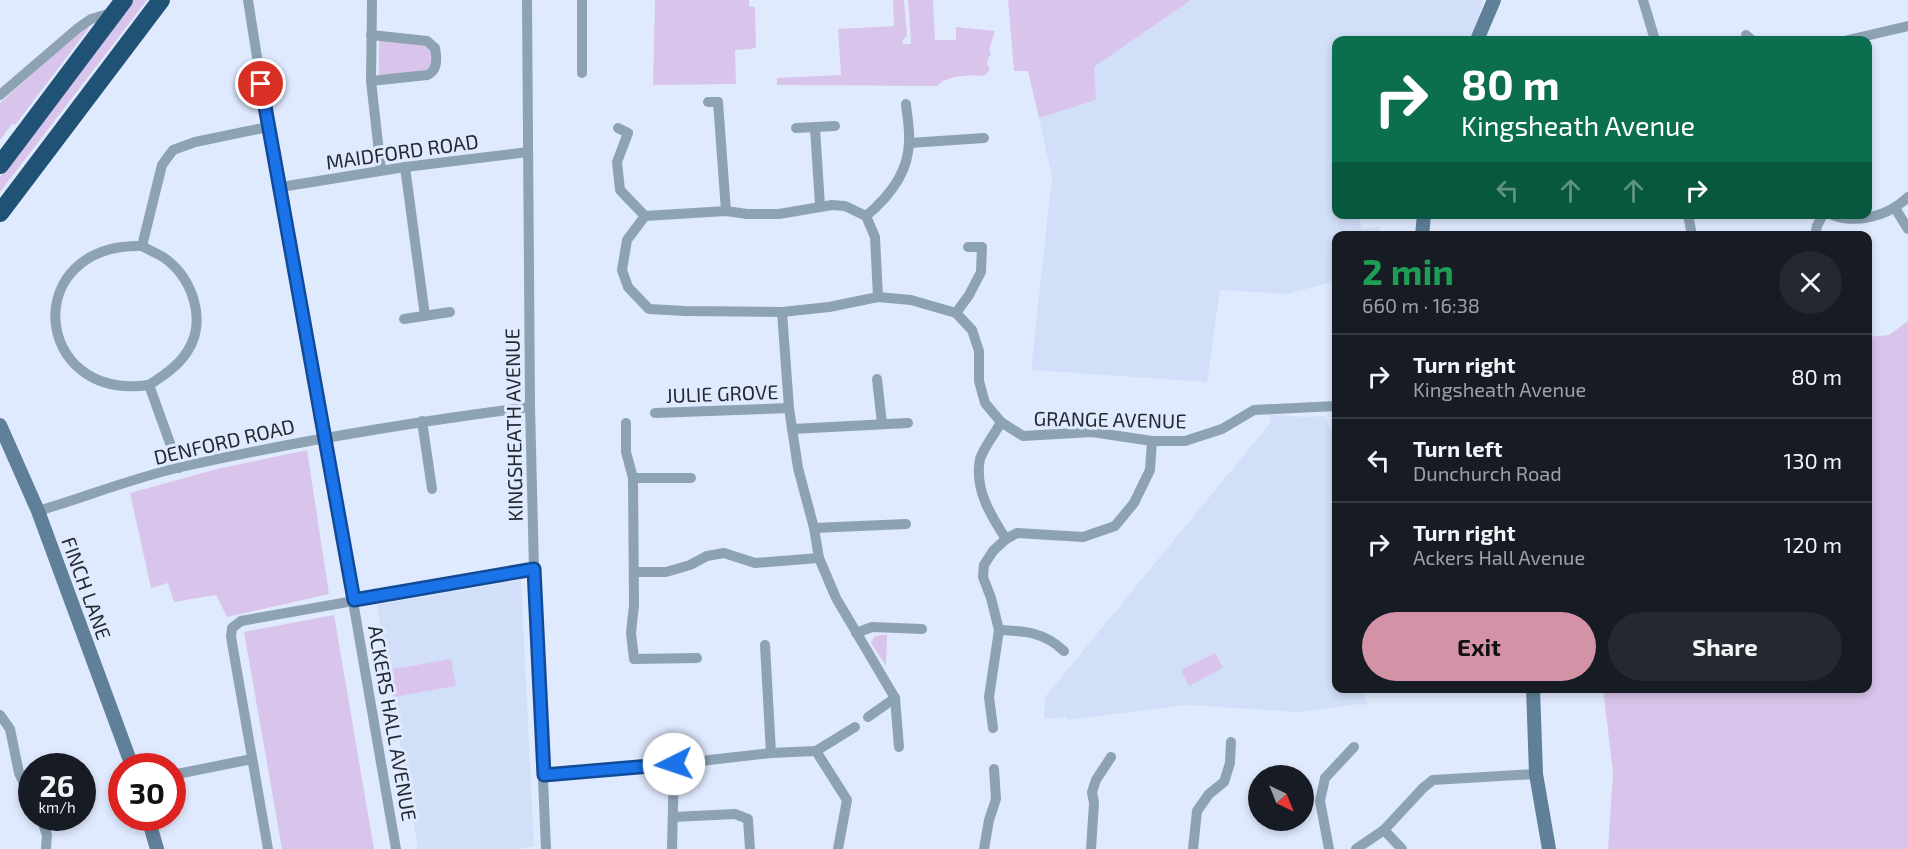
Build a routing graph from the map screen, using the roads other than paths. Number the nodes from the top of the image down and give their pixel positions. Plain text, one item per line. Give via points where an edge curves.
1 (161, 0) edge
2 (248, 0) edge
3 (372, 0) edge
4 (528, 0) edge
5 (582, 0) edge
6 (1643, 0) edge
7 (1494, 1) edge
8 (119, 6) edge
9 (1908, 26) edge
10 (371, 35) junction
11 (1479, 36) edge
12 (1653, 36) edge
13 (1865, 36) edge
14 (582, 73) dead end
15 (371, 81) junction
16 (0, 95) edge
17 (708, 102) dead end
18 (906, 104) dead end
19 (835, 126) dead end
20 (268, 127) junction
21 (618, 128) dead end
22 (796, 128) dead end
23 (815, 128) junction
24 (984, 138) dead end
25 (910, 143) junction
26 (528, 152) junction
27 (0, 165) edge
28 (405, 167) junction
29 (381, 170) junction
30 (281, 186) junction
31 (1908, 197) edge
32 (820, 206) junction
33 (1895, 208) junction
34 (2, 209) edge
35 (726, 211) junction
36 (645, 216) junction
37 (866, 216) junction
38 (1872, 217) edge
39 (1908, 229) edge
40 (142, 246) junction
41 (968, 247) dead end
42 (878, 297) junction
43 (450, 312) dead end
44 (782, 312) junction
45 (956, 313) junction
46 (425, 316) junction
47 (404, 319) dead end
48 (877, 379) dead end
49 (149, 385) junction
50 (1332, 406) edge
51 (530, 407) junction
52 (789, 408) junction
53 (655, 413) dead end
54 (422, 421) junction
55 (1001, 422) junction
56 (626, 423) dead end
57 (908, 423) dead end
58 (882, 424) junction
59 (0, 425) edge
60 (792, 429) junction
61 (325, 438) junction
62 (1152, 441) junction
63 (5, 448) edge
64 (179, 468) junction
65 (633, 478) junction
66 (691, 478) dead end
67 (432, 489) dead end
68 (38, 511) junction
69 (906, 524) dead end
70 (814, 528) junction
71 (1006, 539) junction
72 (819, 558) junction
73 (534, 569) junction
74 (634, 573) junction
75 (354, 600) junction
76 (922, 629) dead end
77 (999, 630) junction
78 (856, 633) junction
79 (765, 645) dead end
80 (1064, 651) dead end
81 (697, 658) dead end
82 (1533, 693) edge
83 (895, 698) junction
84 (0, 715) edge
85 (868, 717) dead end
86 (855, 727) dead end
87 (993, 729) dead end
88 (1231, 742) dead end
89 (899, 747) dead end
90 (1354, 747) dead end
91 (816, 751) junction
92 (127, 753) edge
93 (771, 753) junction
94 (1111, 757) dead end
95 (252, 759) junction
96 (674, 764) junction
97 (18, 768) edge
98 (994, 769) dead end
99 (186, 772) edge
100 (1536, 774) junction
101 (544, 775) junction
102 (673, 817) junction
103 (1384, 830) junction
104 (46, 831) edge
105 (152, 831) edge
106 (46, 849) edge
107 (157, 849) edge
108 (268, 849) edge
109 (396, 849) edge
110 (546, 849) edge
111 (672, 849) edge
112 (750, 849) edge
113 (838, 849) edge
114 (984, 849) edge
115 (1091, 849) edge
116 (1192, 849) edge
117 (1329, 849) edge
118 (1356, 849) edge
119 (1402, 849) edge
120 (1549, 849) edge

1 - 34 highway
2 - 20 street, ACKERS HALL AVENUE
3 - 10 street
4 - 26 street, KINGSHEATH AVENUE
5 - 14 street
6 - 12 street
7 - 11 street
8 - 16 street via 78,28
8 - 27 highway
9 - 13 street
10 - 15 street
10 - 15 street via 427,41 436,52 432,73
15 - 29 street
17 - 35 street via 718,102
18 - 25 street
19 - 23 street
20 - 30 street, ACKERS HALL AVENUE
20 - 40 street via 172,150 162,165
21 - 36 street via 628,133 617,162 620,190
22 - 23 street
23 - 32 street
24 - 25 street
25 - 37 street via 901,177 884,201
26 - 28 street, MAIDFORD ROAD
26 - 51 street, KINGSHEATH AVENUE
28 - 29 street, MAIDFORD ROAD
28 - 46 street
29 - 30 street, MAIDFORD ROAD
30 - 61 street, ACKERS HALL AVENUE
31 - 33 street
32 - 35 street via 779,214
32 - 37 street via 845,206
33 - 38 street
33 - 39 street
35 - 36 street
36 - 44 street via 627,240 622,270 628,287 649,309
37 - 42 street via 875,237
40 - 49 street via 163,258 188,284 197,314 189,350 179,363
40 - 49 street via 99,252 74,268 59,290 54,314 66,355 82,372 132,388
41 - 45 street via 982,248 981,272
42 - 44 street
42 - 45 street via 911,300
43 - 46 street
44 - 52 street
45 - 55 street, GRANGE AVENUE via 972,330 979,351 979,381 985,403
46 - 47 street
48 - 58 street
49 - 64 street
50 - 62 street, GRANGE AVENUE via 1254,410 1222,429 1185,441
51 - 54 street, DENFORD ROAD
51 - 73 street, KINGSHEATH AVENUE
52 - 53 street, JULIE GROVE
52 - 60 street
54 - 61 street, DENFORD ROAD
54 - 67 street
55 - 62 street, GRANGE AVENUE via 1023,436 1092,432
55 - 71 street via 980,459 980,485 988,512
56 - 65 street via 626,452
57 - 58 street
58 - 60 street
59 - 63 street, FINCH LANE
60 - 70 street
61 - 64 street, DENFORD ROAD
61 - 75 street, ACKERS HALL AVENUE
62 - 71 street via 1150,470 1134,503 1114,526 1083,537 1017,532
63 - 68 street, FINCH LANE
64 - 68 street, DENFORD ROAD
65 - 66 street
65 - 74 street
68 - 92 street, FINCH LANE
69 - 70 street
70 - 72 street
71 - 77 street via 984,565 983,577
72 - 74 street via 755,563 724,553 666,572
72 - 78 street
73 - 75 street
73 - 101 street, KINGSHEATH AVENUE
74 - 81 street via 634,659
75 - 95 street via 241,621 232,628
75 - 109 street, ACKERS HALL AVENUE
76 - 78 street via 872,627
77 - 80 street via 1026,631 1052,640
77 - 87 street via 989,697
78 - 83 street
79 - 93 street
82 - 100 street
83 - 85 street
83 - 89 street
84 - 97 street via 10,729
86 - 91 street
88 - 116 street via 1224,782 1197,811
90 - 117 street via 1325,778 1320,801
91 - 93 street
91 - 113 street via 847,800
93 - 96 street
94 - 115 street via 1092,792
95 - 99 street
95 - 108 street
96 - 101 street
96 - 102 street
98 - 114 street via 996,799
100 - 103 street via 1433,780
100 - 120 street
101 - 110 street, KINGSHEATH AVENUE
102 - 111 street
102 - 112 street via 735,814 748,819
103 - 118 street
103 - 119 street
104 - 106 street
105 - 107 street

